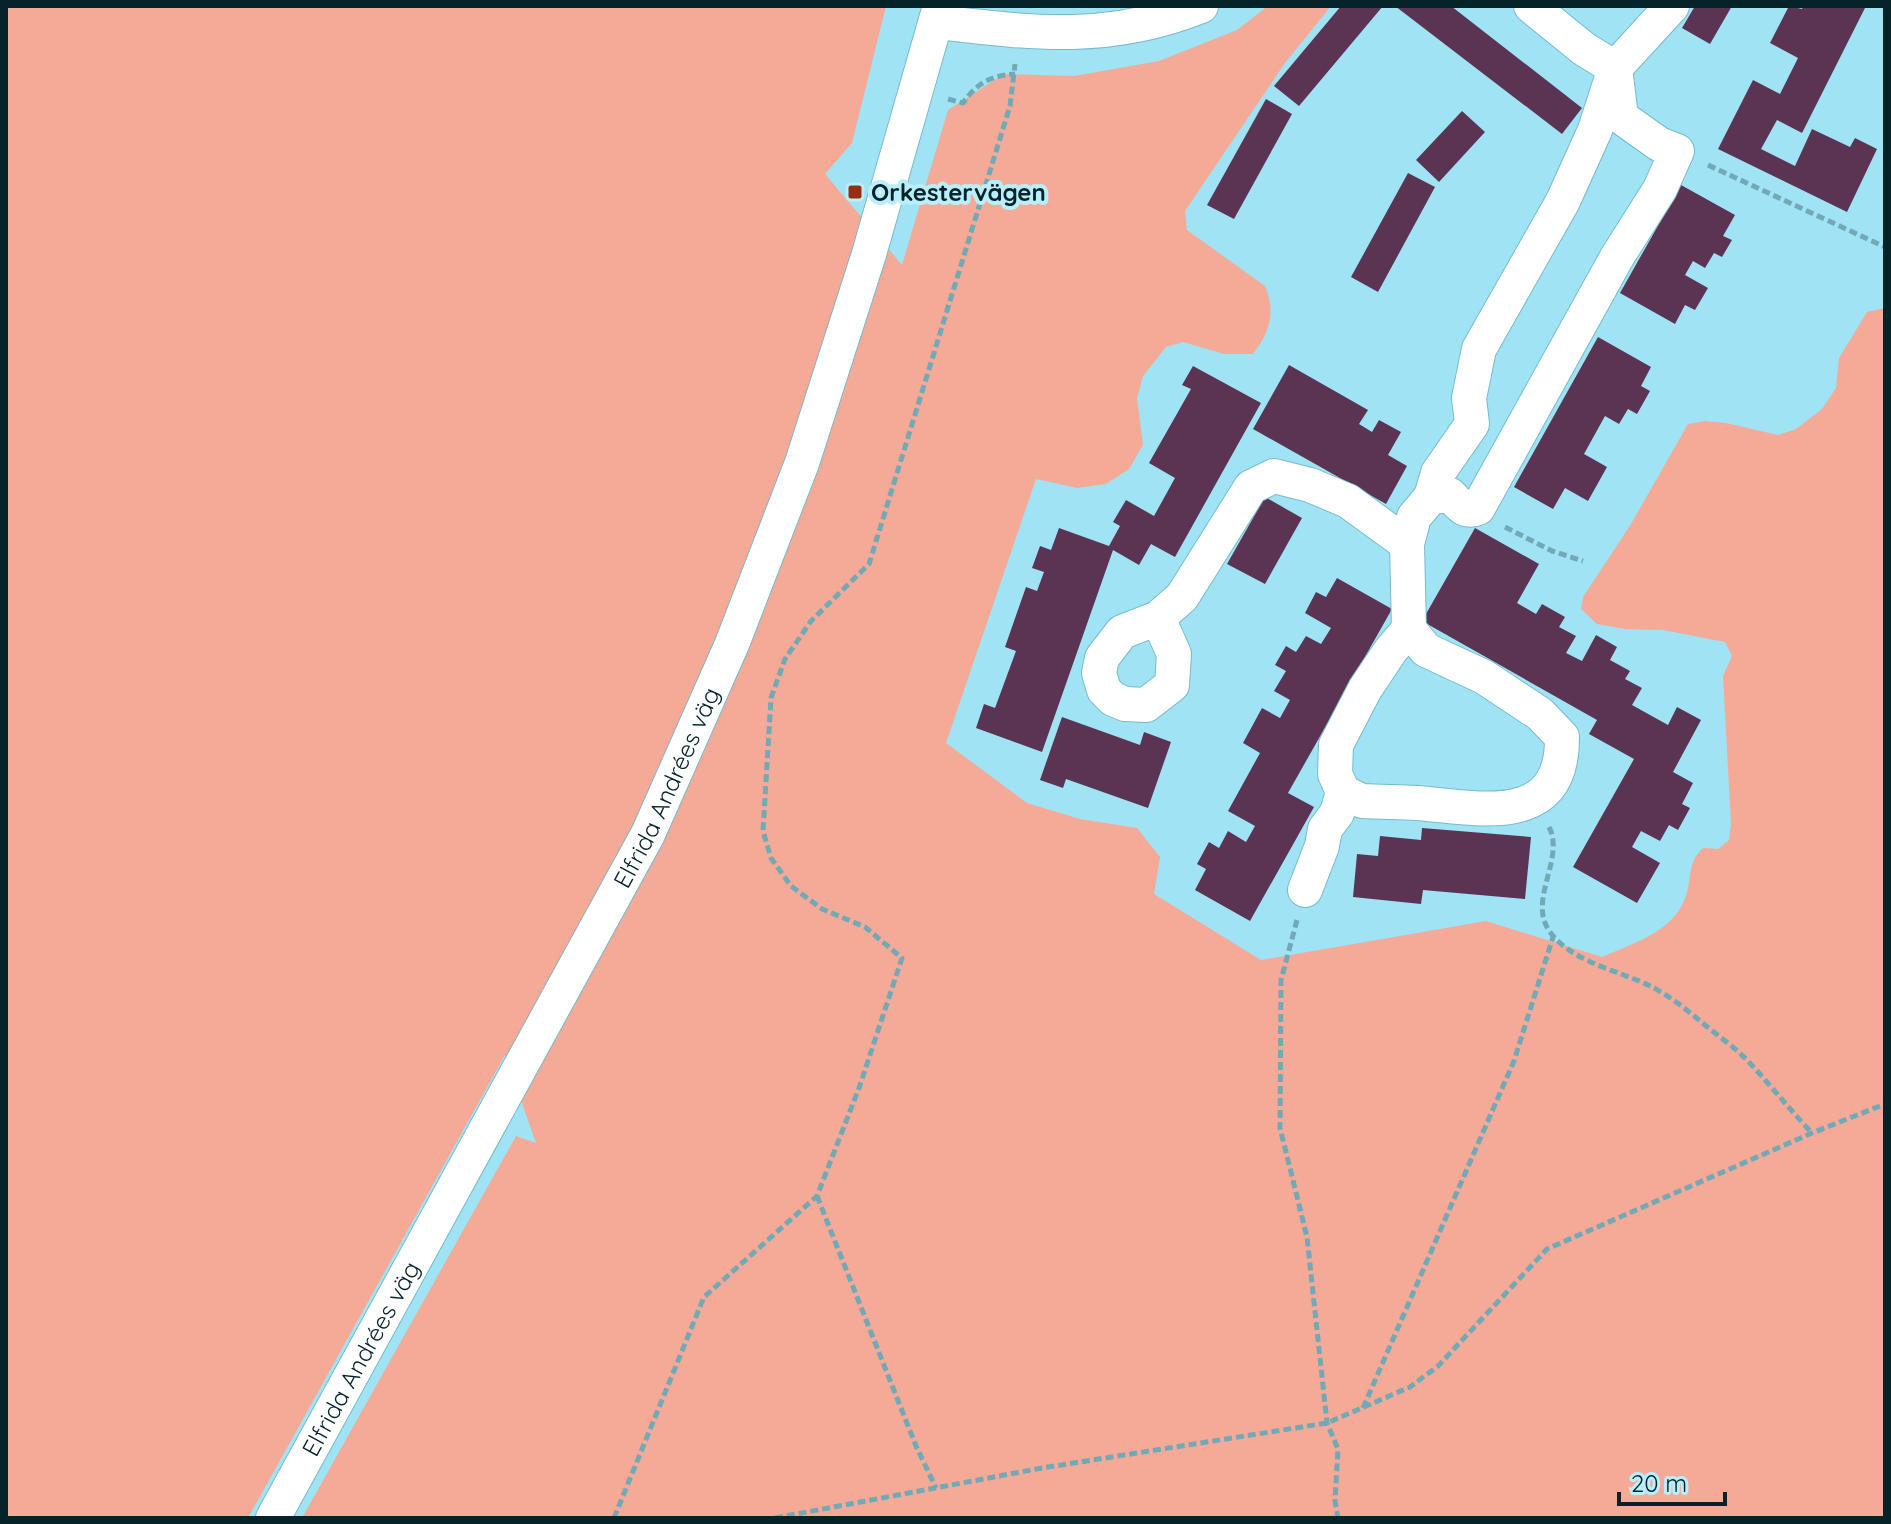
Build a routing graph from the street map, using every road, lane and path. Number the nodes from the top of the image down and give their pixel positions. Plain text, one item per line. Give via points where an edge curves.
1 (1201, 6) edge
2 (1531, 6) edge
3 (1672, 6) edge
4 (938, 14) edge
5 (1013, 31) junction
6 (1615, 68) junction
7 (1677, 151) junction
8 (1885, 247) edge
9 (1431, 497) junction
10 (1478, 508) junction
11 (1407, 544) junction
12 (1583, 561) dead end
13 (1158, 618) dead end
14 (1409, 629) junction
15 (1343, 792) junction
16 (1543, 795) junction
17 (1305, 890) joint
18 (1553, 937) junction
19 (1885, 1104) edge
20 (1812, 1133) junction
21 (817, 1196) junction
22 (1363, 1409) junction
23 (1327, 1423) junction
24 (936, 1488) junction
25 (273, 1518) edge
26 (614, 1518) edge
27 (775, 1518) edge
28 (1338, 1518) edge

1 - 5 street via 1168,19 1083,34
2 - 6 street
3 - 6 street
4 - 5 street
4 - 25 street, Elfrida Andrées väg via 802,463 732,644 648,834
5 - 21 path via 1010,106 869,564 811,621 785,659 771,698 763,831 771,858 791,886 822,909 865,927 902,958
6 - 7 street via 1621,117
6 - 9 street via 1563,201 1479,349 1469,398 1472,424 1438,473
7 - 8 path
7 - 10 street
9 - 10 street via 1450,495 1465,510
9 - 11 street via 1414,517
10 - 12 path via 1552,551
11 - 13 street via 1348,501 1274,476 1251,487 1182,597
11 - 14 street
14 - 15 street via 1365,689 1336,745 1335,774
14 - 16 street via 1426,650 1484,677 1540,714 1562,737 1562,756
15 - 16 street via 1362,801 1501,810
15 - 17 street
16 - 18 path via 1541,811 1552,834 1542,907
17 - 23 path via 1281,980 1280,1128 1307,1237
18 - 20 path via 1680,1005 1744,1057
18 - 22 path via 1514,1061
19 - 20 path
20 - 22 path via 1547,1249 1438,1366 1410,1387
21 - 24 path
21 - 26 path via 704,1297
22 - 23 path
23 - 24 path
23 - 28 path via 1338,1449
24 - 27 path

